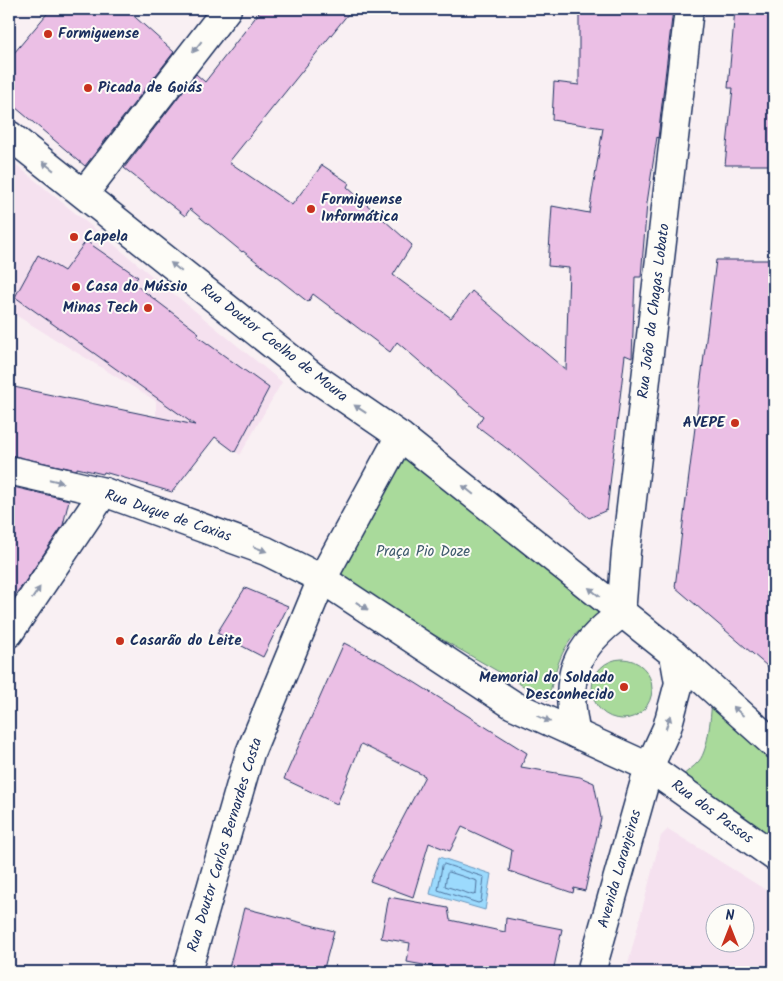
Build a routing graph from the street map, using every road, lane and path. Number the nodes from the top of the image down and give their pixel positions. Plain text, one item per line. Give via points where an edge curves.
1 (227, 9) edge
2 (688, 9) edge
3 (9, 135) edge
4 (86, 196) junction
5 (400, 436) junction
6 (9, 470) edge
7 (104, 492) junction
8 (322, 579) junction
9 (622, 614) junction
10 (9, 633) edge
11 (674, 654) junction
12 (576, 734) junction
13 (774, 744) edge
14 (649, 767) junction
15 (774, 856) edge
16 (187, 972) edge
17 (591, 972) edge

1 -> 4 street via 92,183
2 - 9 street, Rua João da Chagas Lobato via 626,551
4 -> 3 street, Rua Doutor Coelho de Moura
5 -> 4 street, Rua Doutor Coelho de Moura via 311,376
5 - 8 street
9 -> 5 street
6 -> 7 street, Rua Duque de Caxias
7 -> 8 street, Rua Duque de Caxias via 266,551
10 -> 7 street
8 -> 12 street via 513,705
8 - 16 street, Rua Doutor Carlos Bernardes Costa via 250,753
9 - 11 street
9 - 12 street via 602,628 578,660 571,711
13 -> 11 street
14 -> 11 street via 666,728 679,683
12 - 14 street
14 - 15 street, Rua dos Passos
14 - 17 street, Avenida Laranjeiras

